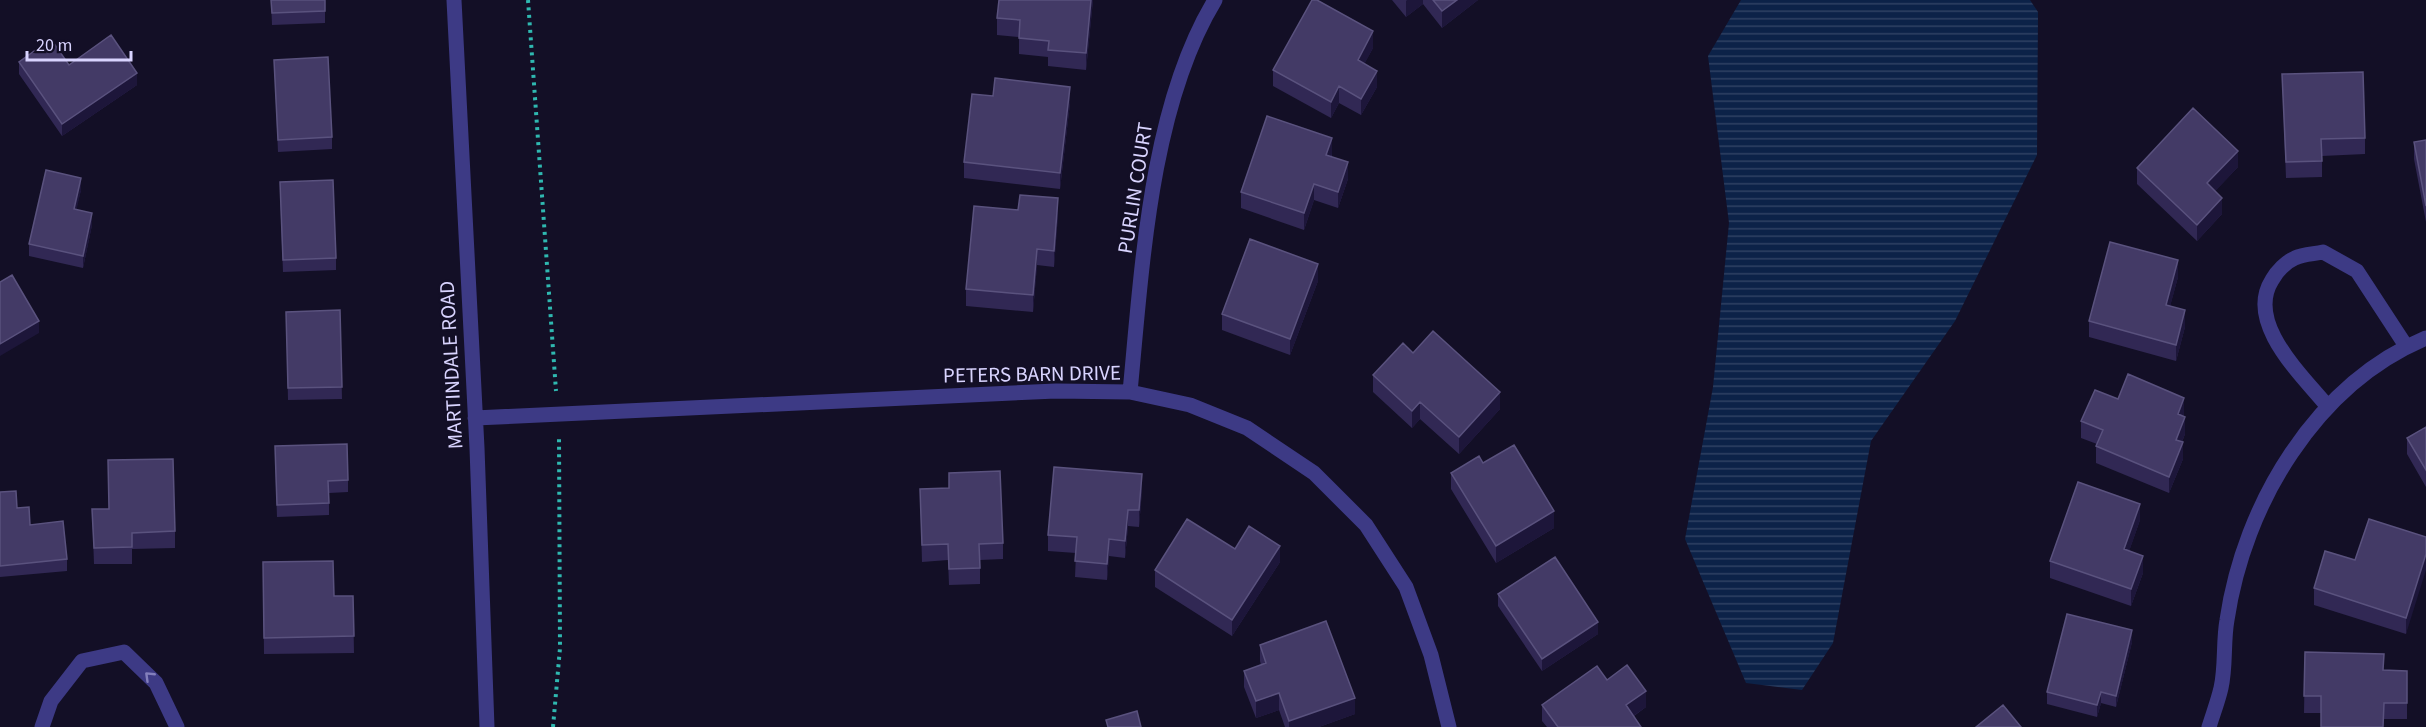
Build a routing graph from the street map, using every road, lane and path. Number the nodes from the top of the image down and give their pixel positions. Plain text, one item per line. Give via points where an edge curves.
1 (454, 0) edge
2 (528, 0) edge
3 (1215, 0) edge
4 (2426, 338) edge
5 (2406, 346) junction
6 (1130, 392) junction
7 (2328, 406) junction
8 (558, 416) junction
9 (475, 418) junction
10 (42, 727) edge
11 (177, 727) edge
12 (487, 727) edge
13 (554, 727) edge
14 (1449, 727) edge
15 (2209, 727) edge

1 - 9 street, MARTINDALE ROAD
2 - 8 path
3 - 6 street, PURLIN COURT via 1182,70 1167,118 1148,226
4 - 5 street
5 - 7 street
5 - 7 street via 2357,271 2323,252 2295,258 2276,272 2263,293 2267,320 2278,344
6 - 8 street, PETERS BARN DRIVE via 1056,391
6 - 14 street, PETERS BARN DRIVE via 1190,405 1246,428 1314,473 1366,525 1406,587 1431,655
7 - 15 street via 2311,424 2271,486 2242,557 2227,619 2221,686
8 - 9 street, PETERS BARN DRIVE
8 - 13 path via 561,648
9 - 12 street, MARTINDALE ROAD
11 -> 10 street via 156,683 123,652 82,662 51,701

